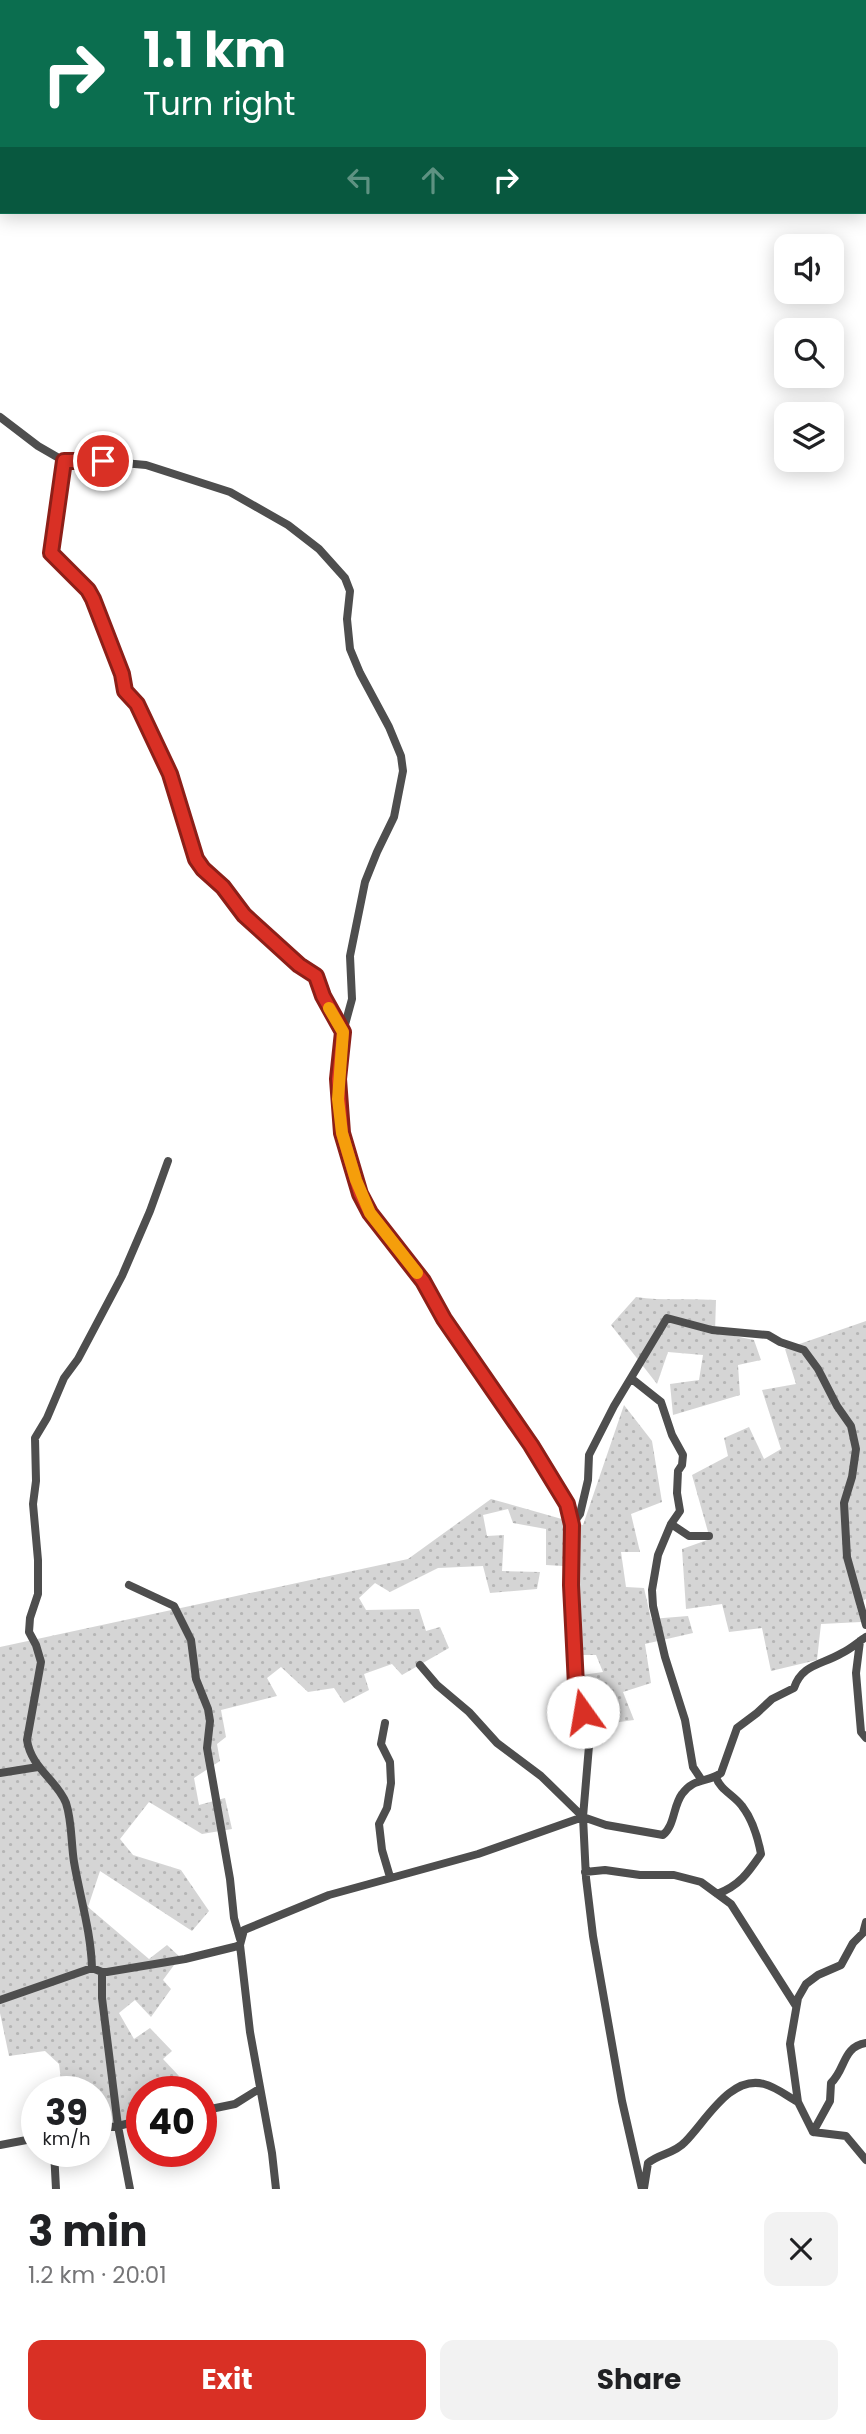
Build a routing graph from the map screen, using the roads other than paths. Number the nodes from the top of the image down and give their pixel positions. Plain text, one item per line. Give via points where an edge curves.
1 (0, 416) edge
2 (64, 461) junction
3 (343, 1032) junction
4 (168, 1161) dead end
5 (632, 1379) junction
6 (671, 1524) junction
7 (572, 1525) junction
8 (709, 1536) dead end
9 (129, 1585) dead end
10 (866, 1625) edge
11 (863, 1639) edge
12 (420, 1665) dead end
13 (385, 1723) dead end
14 (866, 1738) edge
15 (38, 1767) junction
16 (0, 1773) edge
17 (716, 1777) junction
18 (701, 1779) junction
19 (583, 1817) junction
20 (585, 1872) junction
21 (390, 1877) junction
22 (717, 1894) junction
23 (866, 1922) edge
24 (240, 1943) junction
25 (92, 1968) junction
26 (102, 1972) junction
27 (0, 2000) edge
28 (796, 2006) junction
29 (866, 2043) edge
30 (260, 2088) junction
31 (798, 2102) junction
32 (217, 2108) edge
33 (126, 2124) edge
34 (118, 2126) junction
35 (112, 2127) edge
36 (813, 2132) junction
37 (21, 2141) edge
38 (0, 2145) edge
39 (866, 2160) edge
40 (55, 2167) edge
41 (56, 2189) edge
42 (130, 2189) edge
43 (276, 2189) edge
44 (643, 2189) edge

1 - 2 street
2 - 3 street via 51,553 93,599 125,691 137,704 170,774 196,859 244,915 316,976
2 - 3 street via 146,465 230,492 288,525 319,549 345,578 350,590 349,649 390,727 403,771 394,817 365,882 350,959 352,999
3 - 7 street via 338,1079 342,1133 364,1202 423,1281 531,1445 563,1495
4 - 15 street via 122,1276 35,1438 38,1594 29,1632 41,1662 27,1740
5 - 6 street via 660,1402 683,1455 678,1471 680,1511
5 - 7 street via 589,1455 580,1514
5 - 10 street via 667,1318 712,1330 768,1335 804,1350 851,1426 856,1449 844,1503 847,1557
6 - 8 street via 689,1536
6 - 18 street via 658,1555 653,1606
7 - 19 street via 576,1685 590,1739
9 - 24 street via 174,1606 191,1640 196,1679 210,1721 207,1748
11 - 14 street via 856,1672 861,1732
11 - 17 street via 807,1669 793,1688 737,1728
12 - 19 street via 496,1743 541,1776
13 - 21 street via 381,1744 390,1762 391,1783 379,1824
15 - 16 street
15 - 25 street via 65,1801
17 - 18 street
17 - 22 street via 743,1807 761,1854 745,1877
18 - 19 street via 679,1797 663,1835
19 - 20 street
19 - 21 street via 478,1854
20 - 22 street via 674,1875 701,1882
20 - 44 street via 622,2101
21 - 24 street via 255,1924 244,1930
22 - 28 street via 731,1904
23 - 28 street via 841,1965 806,1984
24 - 26 street via 185,1959
24 - 30 street
25 - 26 street
25 - 27 street
26 - 34 street
28 - 31 street via 790,2044
29 - 36 street via 848,2053
30 - 32 street via 235,2104
30 - 43 street
31 - 36 street
31 - 44 street via 766,2084 737,2087 684,2144 649,2163
33 - 34 street
34 - 35 street
34 - 42 street
36 - 39 street via 846,2136
37 - 38 street
40 - 41 street

